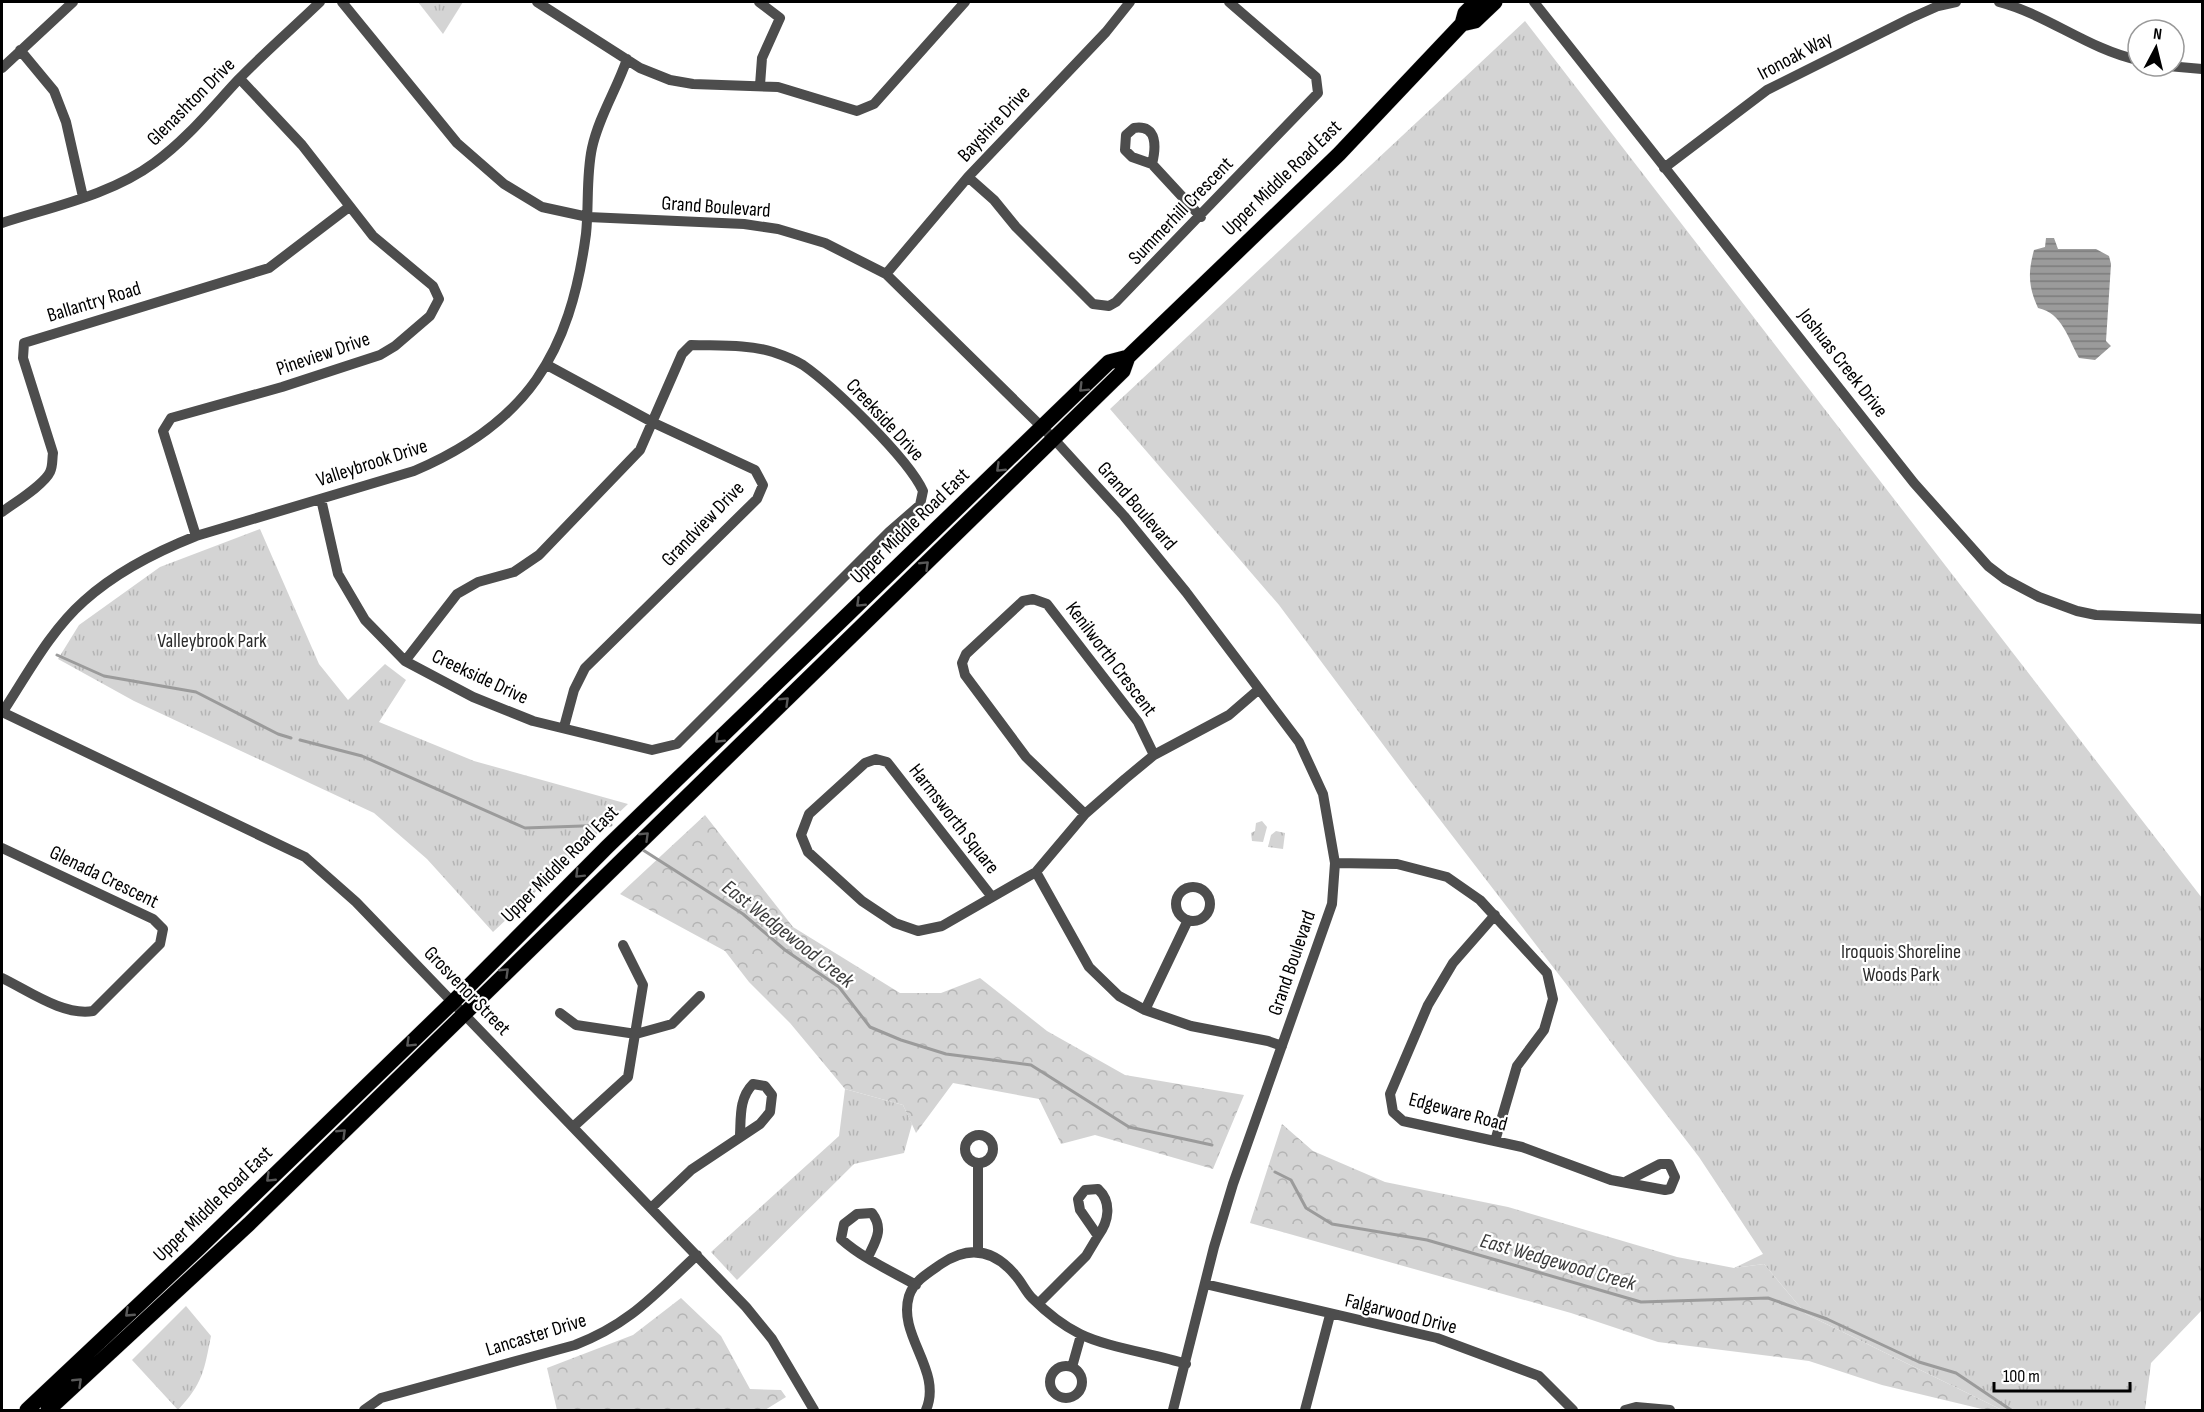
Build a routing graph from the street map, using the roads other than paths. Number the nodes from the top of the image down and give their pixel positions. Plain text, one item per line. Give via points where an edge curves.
1 (73, 2) edge
2 (320, 2) edge
3 (342, 2) edge
4 (537, 2) edge
5 (759, 2) edge
6 (965, 2) edge
7 (1130, 2) edge
8 (1229, 2) edge
9 (1476, 2) edge
10 (1495, 2) edge
11 (1534, 2) edge
12 (1956, 2) edge
13 (1999, 2) edge
14 (1462, 24) junction
15 (20, 50) junction
16 (2126, 56) edge
17 (627, 59) junction
18 (2, 68) edge
19 (2186, 68) edge
20 (2202, 69) edge
21 (240, 79) junction
22 (760, 85) junction
23 (1152, 164) dead end
24 (1664, 168) junction
25 (968, 177) junction
26 (83, 197) junction
27 (349, 207) junction
28 (588, 217) junction
29 (1201, 217) junction
30 (2, 222) edge
31 (886, 274) junction
32 (547, 365) junction
33 (654, 423) junction
34 (1048, 433) junction
35 (321, 499) junction
36 (2, 513) edge
37 (196, 536) junction
38 (2202, 619) edge
39 (405, 661) junction
40 (1258, 690) junction
41 (2, 712) edge
42 (564, 727) junction
43 (1154, 755) junction
44 (1085, 814) junction
45 (2, 848) edge
46 (1335, 863) junction
47 (1036, 872) junction
48 (992, 897) junction
49 (1495, 915) junction
50 (1188, 920) dead end
51 (624, 945) dead end
52 (2, 978) edge
53 (700, 996) dead end
54 (458, 1007) junction
55 (1145, 1010) junction
56 (560, 1013) dead end
57 (636, 1034) junction
58 (1282, 1046) junction
59 (573, 1126) junction
60 (740, 1135) junction
61 (1495, 1141) junction
62 (978, 1163) dead end
63 (1627, 1181) dead end
64 (651, 1208) junction
65 (1098, 1236) dead end
66 (978, 1251) junction
67 (697, 1255) junction
68 (868, 1257) dead end
69 (1205, 1284) junction
70 (916, 1285) junction
71 (1039, 1303) junction
72 (1330, 1315) junction
73 (1081, 1335) junction
74 (1185, 1364) junction
75 (1072, 1367) dead end
76 (27, 1410) edge
77 (48, 1410) edge
78 (364, 1410) edge
79 (814, 1410) edge
80 (926, 1410) edge
81 (1173, 1410) edge
82 (1305, 1410) edge
83 (1573, 1410) edge
84 (1625, 1410) edge
85 (1670, 1410) edge

1 - 15 street
2 - 21 street, Glenashton Drive
3 - 28 street, Grand Boulevard via 465,150 504,184 542,207
4 - 17 street
5 - 22 street via 780,18 762,58
6 - 22 street via 866,109 847,110 778,87
7 - 25 street, Bayshire Drive
8 - 29 street, Summerhill Crescent via 1316,77 1318,93
9 - 14 main road, Upper Middle Road East via 1465,13
10 - 14 main road, Upper Middle Road East via 1475,21
11 - 24 street, Joshuas Creek Drive
12 - 24 street, Ironoak Way via 1911,18 1767,90
13 - 16 street
14 - 34 main road, Upper Middle Road East via 1339,154 1128,357 1108,362
15 - 18 street
15 - 26 street via 54,91 66,122
17 - 22 street via 670,80
17 - 28 street, Valleybrook Drive via 598,125 592,150
19 - 20 street
21 - 26 street, Glenashton Drive via 153,164
21 - 27 street, Pineview Drive via 302,146
23 - 29 street
24 - 38 street, Joshuas Creek Drive via 1914,483 1988,566 2039,597 2077,611
25 - 29 street, Summerhill Crescent via 1093,304 1100,306 1116,302
25 - 31 street, Bayshire Drive
26 - 30 street, Glenashton Drive
27 - 36 street, Ballantry Road via 269,268 24,343 23,358 52,463 44,479
27 - 37 street, Pineview Drive via 373,236 433,286 439,299 430,316 380,355 171,418 163,431
28 - 31 street, Grand Boulevard via 778,229 825,243
28 - 32 street, Valleybrook Drive via 574,299 564,334
31 - 34 street, Grand Boulevard
32 - 33 street, Grandview Drive
32 - 35 street, Valleybrook Drive via 507,412 444,458
33 - 39 street, Creekside Drive via 640,450 539,555 514,572 478,582 457,594
33 - 42 street, Grandview Drive via 755,470 763,485 757,499 585,668
33 - 42 street, Creekside Drive via 682,354 691,345 772,352 800,363 830,387 896,454 918,482 922,491 920,505 880,540 677,744 652,750
34 - 40 street, Grand Boulevard via 1179,583
34 - 54 main road, Upper Middle Road East via 607,847
35 - 37 street, Valleybrook Drive
35 - 39 street, Creekside Drive via 338,574 365,620
37 - 41 street, Valleybrook Drive via 150,558 84,601 49,641
39 - 42 street, Creekside Drive via 473,697 533,721
40 - 43 street, Harmsworth Square via 1229,715
40 - 46 street, Grand Boulevard via 1299,742 1323,794
41 - 54 street, Grosvenor Street via 305,857 356,902
43 - 44 street, Harmsworth Square
43 - 44 street, Kenilworth Crescent via 1138,722 1047,604 1033,599 1023,601 966,654 962,663 965,675 1026,757
44 - 47 street, Harmsworth Square
45 - 52 street, Glenada Crescent via 153,919 163,929 160,944 93,1011 73,1011
46 - 49 street via 1397,864 1447,877
46 - 58 street, Grand Boulevard via 1332,904
47 - 48 street, Harmsworth Square
47 - 55 street via 1089,966 1119,996
48 - 48 street, Harmsworth Square via 887,762 876,759 865,763 809,814 801,835 808,852 862,901 895,923 918,931 942,926
49 - 61 street via 1547,973 1553,999 1544,1030 1517,1066
49 - 61 street, Edgeware Road via 1441,982 1390,1094 1393,1112 1403,1120
50 - 55 street
51 - 57 street via 643,985
53 - 57 street via 672,1024
54 - 59 street, Grosvenor Street
54 -> 76 main road, Upper Middle Road East
77 -> 54 main road, Upper Middle Road East via 249,1224
55 - 58 street via 1191,1026
56 - 57 street via 576,1024
57 - 59 street via 628,1077
58 - 69 street, Grand Boulevard via 1233,1184
59 - 64 street, Grosvenor Street
60 - 60 street via 760,1124 770,1112 772,1095 765,1086 753,1084 747,1090 742,1101
60 - 64 street via 732,1146 691,1170
61 - 63 street, Edgeware Road via 1611,1180
62 - 66 street
64 - 67 street, Grosvenor Street
65 - 71 street via 1086,1256
66 - 70 street via 952,1257
66 - 71 street via 1015,1274
67 - 78 street, Lancaster Drive via 628,1319 602,1334 575,1345 381,1398
67 - 79 street, Grosvenor Street via 766,1331
68 - 70 street
69 - 72 street, Falgarwood Drive
69 - 74 street, Grand Boulevard
70 - 80 street via 909,1296 908,1315 929,1373
71 - 73 street
72 - 82 street
72 - 83 street, Falgarwood Drive via 1437,1338 1539,1376
73 - 74 street
73 - 75 street
74 - 81 street, Grand Boulevard
84 - 85 street

